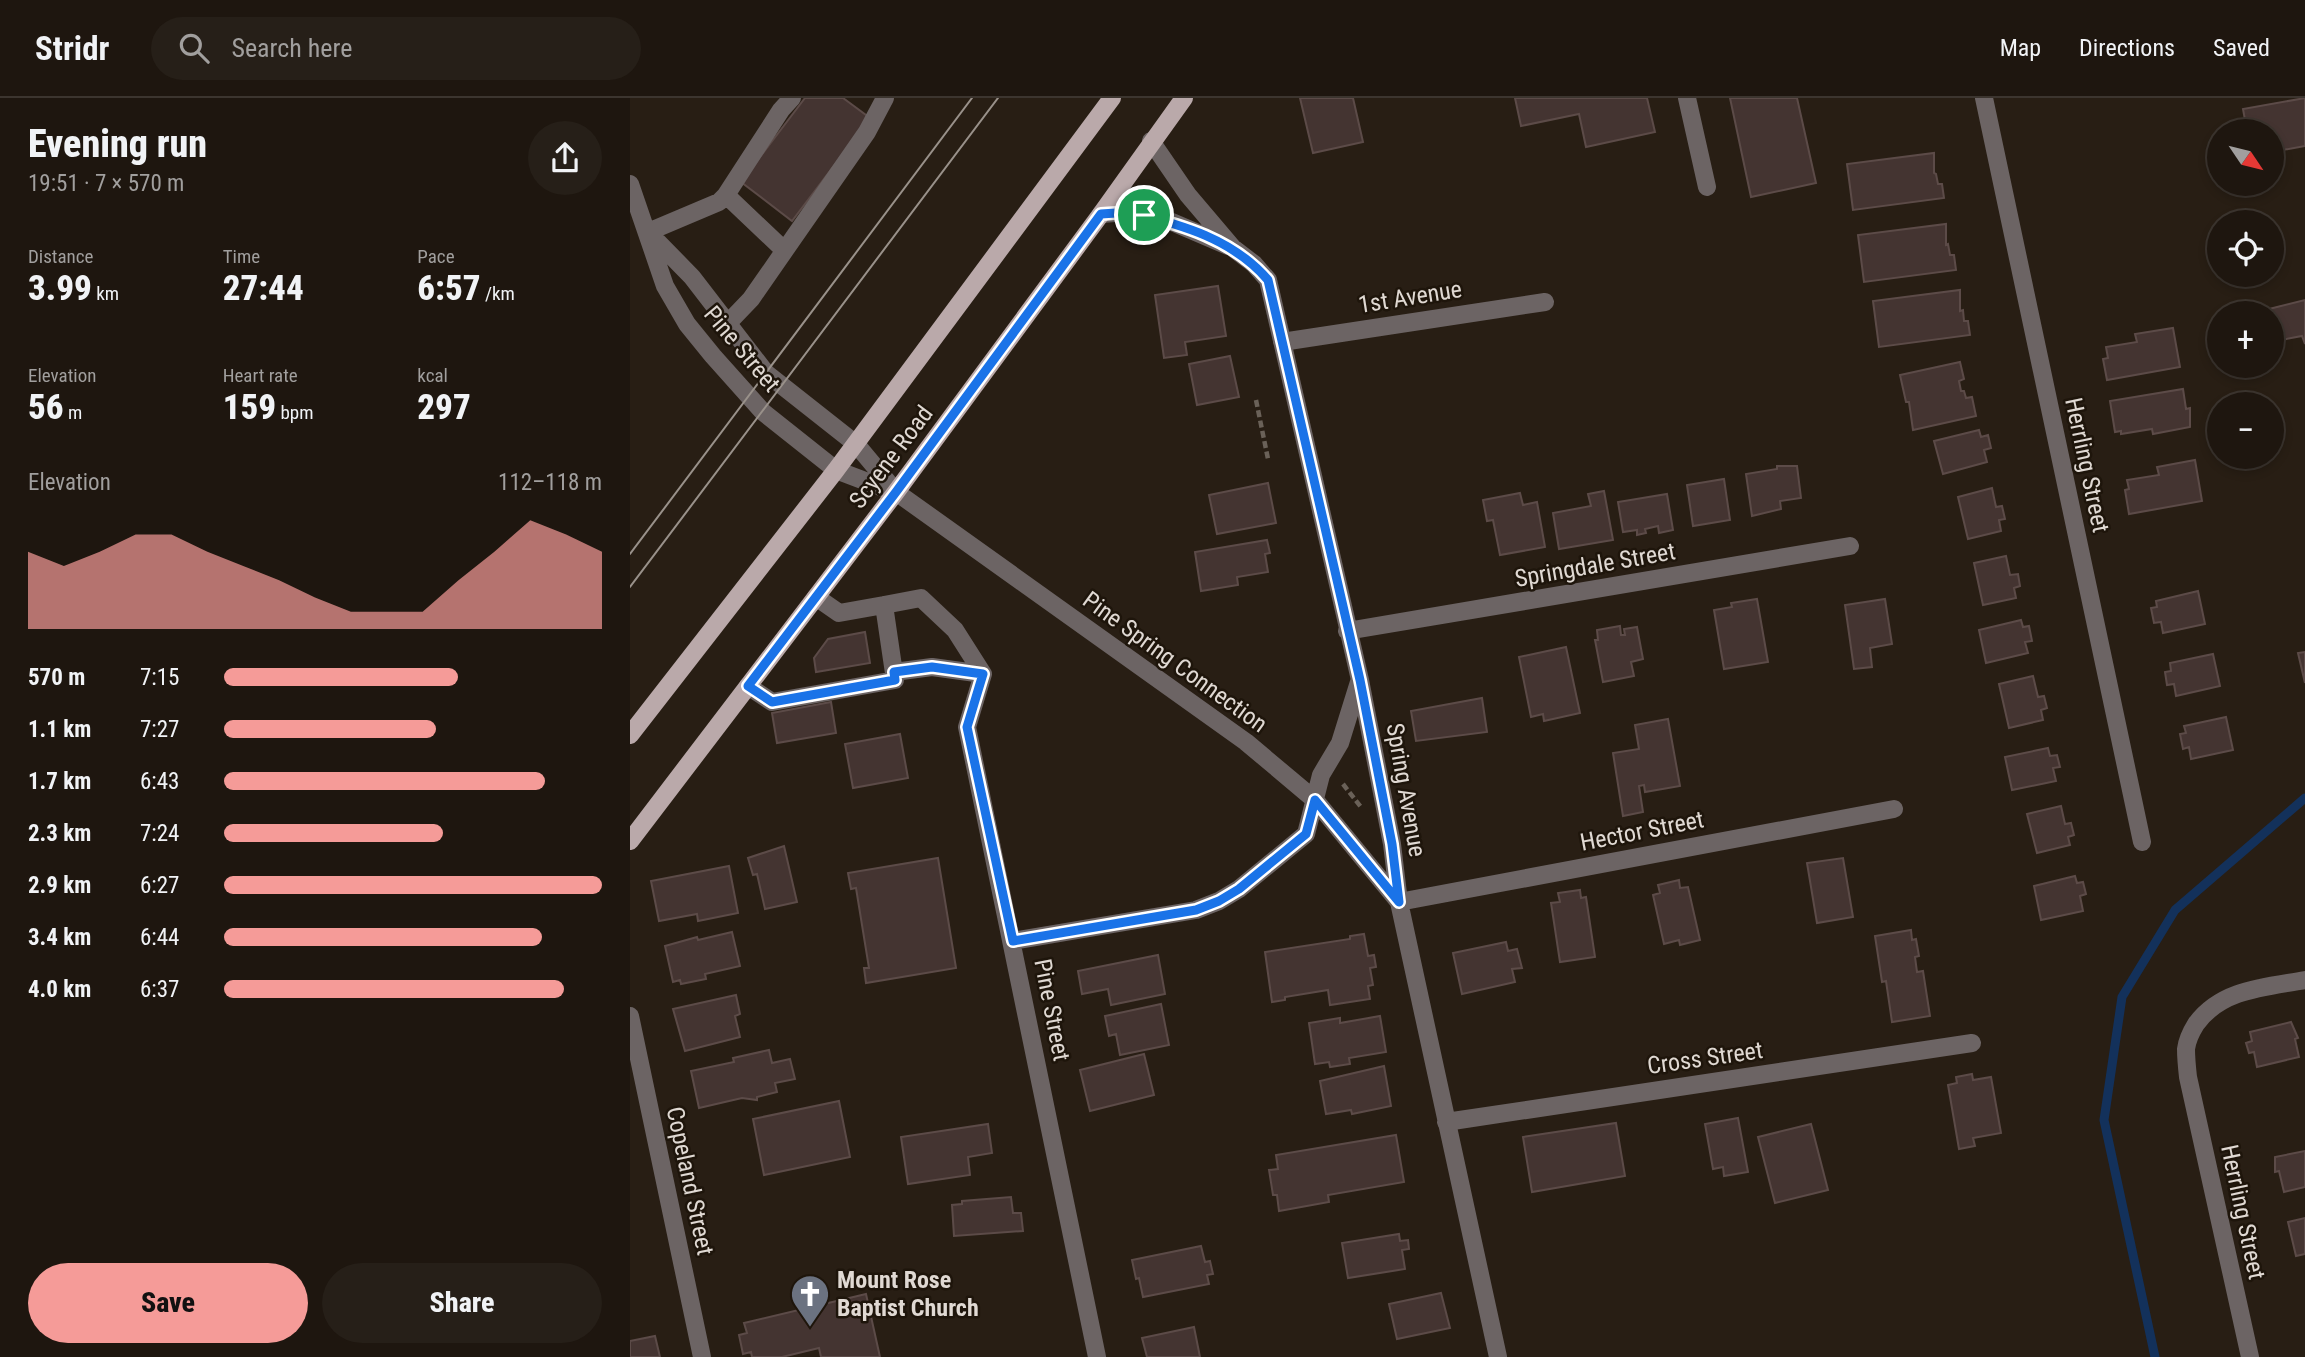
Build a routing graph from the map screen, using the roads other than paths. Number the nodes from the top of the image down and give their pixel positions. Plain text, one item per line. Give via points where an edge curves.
1 (792, 98) edge
2 (885, 98) edge
3 (1112, 98) edge
4 (1184, 98) edge
5 (1687, 98) edge
6 (1984, 98) edge
7 (1151, 141) junction
8 (630, 184) edge
9 (1707, 187) dead end
10 (726, 195) junction
11 (1101, 214) junction
12 (648, 232) junction
13 (1233, 248) junction
14 (785, 250) junction
15 (1545, 302) dead end
16 (728, 323) junction
17 (1282, 342) junction
18 (856, 444) junction
19 (836, 470) junction
20 (896, 492) junction
21 (1850, 546) dead end
22 (817, 597) junction
23 (884, 606) junction
24 (1347, 631) junction
25 (894, 672) junction
26 (983, 674) junction
27 (1360, 680) junction
28 (748, 686) junction
29 (630, 736) edge
30 (1315, 800) junction
31 (1894, 809) dead end
32 (630, 841) edge
33 (2142, 842) dead end
34 (1399, 902) junction
35 (1013, 941) junction
36 (2305, 979) edge
37 (630, 1016) edge
38 (1972, 1043) dead end
39 (1446, 1122) junction
40 (702, 1357) edge
41 (1097, 1357) edge
42 (1498, 1357) edge
43 (2250, 1357) edge

1 - 10 street
2 - 14 street via 867,132
3 - 18 main road, Scyene Road
4 - 7 main road, Scyene Road
5 - 9 street
6 - 33 street, Herrling Street
7 - 11 main road, Scyene Road
7 - 13 street, Spring Avenue
8 - 12 street, Pine Street
10 - 12 street
10 - 14 street
11 - 13 street, Spring Avenue via 1131,212 1172,222
11 - 20 main road, Scyene Road
12 - 16 street, Pine Street
12 - 19 street, Pine Street via 665,286 687,324 762,412
13 - 17 street, Spring Avenue via 1268,280
14 - 16 street
15 - 17 street, 1st Avenue
16 - 18 street, Pine Street via 766,373
17 - 24 street, Spring Avenue
18 - 19 main road, Scyene Road
18 - 20 street, Pine Spring Connection
19 - 20 street, Pine Spring Connection
19 - 29 main road, Scyene Road
20 - 22 main road, Scyene Road
20 - 30 street, Pine Spring Connection via 1246,742
21 - 24 street, Springdale Street
22 - 23 street via 839,613
22 - 28 main road, Scyene Road
23 - 25 street
23 - 26 street via 921,598 955,630
24 - 27 street, Spring Avenue
25 - 26 street via 932,667
25 - 28 street via 895,680 772,702
26 - 35 street, Pine Street via 967,727
27 - 30 street
27 - 34 street, Spring Avenue
28 - 32 main road, Scyene Road
30 - 34 street, Pine Spring Connection
30 - 35 street via 1306,834 1219,901 1196,910
31 - 34 street, Hector Street
34 - 39 street, Spring Avenue
35 - 41 street, Pine Street
36 - 43 street, Herrling Street via 2225,998 2205,1012 2186,1047 2188,1077
37 - 40 street, Copeland Street
38 - 39 street, Cross Street
39 - 42 street, Spring Avenue

